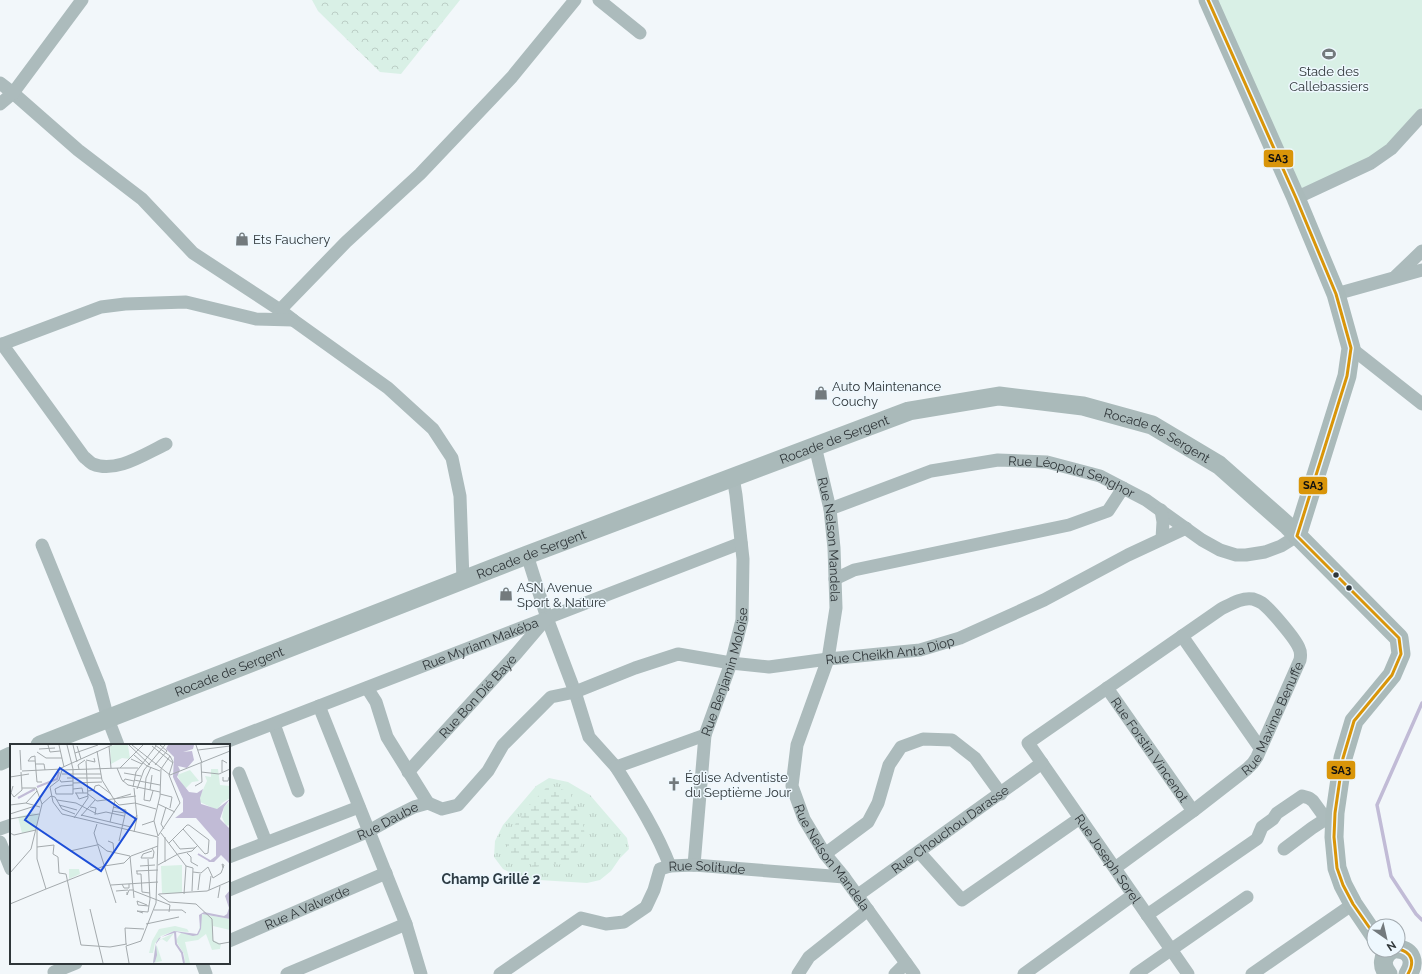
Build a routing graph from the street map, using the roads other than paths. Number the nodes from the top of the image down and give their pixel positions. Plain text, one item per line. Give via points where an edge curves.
1 (82, 0) edge
2 (575, 0) edge
3 (599, 0) edge
4 (1208, 0) edge
5 (640, 33) dead end
6 (0, 84) edge
7 (13, 93) junction
8 (0, 104) edge
9 (1422, 115) edge
10 (1296, 198) junction
11 (1422, 251) edge
12 (1422, 270) edge
13 (1395, 278) junction
14 (1336, 294) junction
15 (280, 310) junction
16 (293, 320) junction
17 (1, 344) edge
18 (1351, 348) junction
19 (1422, 404) edge
20 (166, 444) dead end
21 (815, 446) junction
22 (733, 477) junction
23 (1123, 488) junction
24 (830, 509) junction
25 (1161, 510) junction
26 (1186, 528) junction
27 (1297, 536) junction
28 (1162, 539) junction
29 (741, 543) junction
30 (42, 545) dead end
31 (527, 555) junction
32 (835, 579) junction
33 (463, 580) junction
34 (547, 618) junction
35 (1182, 636) junction
36 (828, 659) junction
37 (731, 663) junction
38 (367, 688) junction
39 (1107, 688) junction
40 (575, 692) junction
41 (319, 706) junction
42 (108, 719) junction
43 (274, 724) junction
44 (705, 735) junction
45 (1028, 743) joint
46 (43, 744) edge
47 (118, 744) edge
48 (221, 744) edge
49 (1260, 748) junction
50 (10, 756) edge
51 (0, 761) edge
52 (1042, 763) junction
53 (616, 767) junction
54 (408, 772) junction
55 (239, 774) dead end
56 (298, 791) dead end
57 (1001, 794) junction
58 (428, 803) junction
59 (359, 807) junction
60 (1193, 810) junction
61 (1330, 816) junction
62 (1080, 818) junction
63 (10, 825) edge
64 (0, 829) edge
65 (369, 831) junction
66 (0, 842) edge
67 (266, 842) junction
68 (1284, 849) dead end
69 (919, 852) junction
70 (825, 854) junction
71 (230, 857) edge
72 (694, 865) junction
73 (670, 866) junction
74 (10, 867) edge
75 (1115, 868) junction
76 (386, 873) junction
77 (844, 877) junction
78 (230, 890) edge
79 (858, 895) junction
80 (1133, 895) junction
81 (1247, 897) dead end
82 (1353, 904) junction
83 (868, 910) junction
84 (1147, 915) junction
85 (1366, 922) edge
86 (406, 924) junction
87 (230, 942) edge
88 (1422, 943) edge
89 (1171, 950) junction
90 (1406, 950) edge
91 (1406, 952) edge
92 (906, 963) junction
93 (73, 964) edge
94 (202, 964) edge
95 (1414, 966) edge
96 (52, 970) edge
97 (206, 974) edge
98 (287, 974) edge
99 (421, 974) edge
100 (500, 974) edge
101 (798, 974) edge
102 (895, 974) edge
103 (914, 974) edge
104 (1024, 974) edge
105 (1136, 974) edge
106 (1188, 974) edge
107 (1252, 974) edge

1 - 7 street
2 - 15 street via 512,77 479,112 420,174 346,242
3 - 5 street
4 - 10 main road
6 - 7 street
7 - 8 street
7 - 15 street via 78,150 142,199 193,253
9 - 10 street via 1391,149 1371,163
10 - 14 main road
11 - 13 street
12 - 13 street
13 - 14 street
14 - 18 main road
15 - 16 street
16 - 17 street via 256,319 186,302 125,304 101,307
16 - 33 street via 388,388 433,429 452,458 460,496
17 - 20 street via 84,456 93,464 106,467 124,464
18 - 19 street
18 - 27 main road via 1347,376
21 - 22 main road, Rocade de Sergent
21 - 24 street, Rue Nelson Mandela
21 - 27 main road, Rocade de Sergent via 909,411 999,396 1083,406 1152,425 1219,465
22 - 29 street, Rue Benjamin Moloïse
22 - 31 main road, Rocade de Sergent
23 - 24 street, Rue Léopold Senghor via 1100,476 1047,462 998,460 931,472
23 - 25 street, Rue Léopold Senghor
23 - 32 street via 1108,512 1069,525 854,570
24 - 32 street, Rue Nelson Mandela
25 - 26 street, Rue Léopold Senghor
25 - 28 street
26 - 27 street, Rue Léopold Senghor via 1220,550 1236,555 1265,552
26 - 28 street, Rue Cheikh Anta Diop
27 - 61 main road, Rocade de Sergent via 1399,638 1401,654 1392,675 1354,721 1342,758
28 - 36 street, Rue Cheikh Anta Diop via 1044,600 960,638 920,650
29 - 34 street, Rue Myriam Makéba
29 - 37 street, Rue Benjamin Moloïse via 742,620
30 - 42 street via 99,685
31 - 33 main road, Rocade de Sergent
31 - 34 street
32 - 36 street, Rue Nelson Mandela via 836,608
33 - 42 main road, Rocade de Sergent
34 - 38 street, Rue Myriam Makéba
34 - 40 street
34 - 54 street, Rue Bon Dié Baye
35 - 39 street, Rue Maxime Benuffe
35 - 49 street
35 - 49 street, Rue Maxime Benuffe via 1221,609 1246,598 1261,602 1297,643 1300,660
36 - 37 street, Rue Cheikh Anta Diop via 769,667
36 - 70 street, Rue Nelson Mandela via 797,745 792,786 804,819
37 - 40 street, Rue Cheikh Anta Diop via 678,654
37 - 44 street, Rue Benjamin Moloïse
38 - 41 street, Rue Myriam Makéba
38 - 54 street via 376,702 387,737
39 - 45 street, Rue Maxime Benuffe
39 - 60 street, Rue Forstin Vincenot
40 - 53 street via 589,737
40 - 58 street, Rue Daube via 551,697 540,707 503,745 488,770 458,805 442,809
41 - 43 street, Rue Myriam Makéba
41 - 59 street
42 - 46 main road, Rocade de Sergent
42 - 47 street
43 - 48 street, Rue Myriam Makéba
43 - 56 street
44 - 53 street
44 - 72 street, Rue Benjamin Moloïse
45 - 52 street, Rue Joseph Sorel
49 - 60 street, Rue Maxime Benuffe via 1250,766
50 - 51 main road
52 - 57 street, Rue Chouchou Darasse
52 - 62 street, Rue Joseph Sorel
53 - 73 street via 640,804
54 - 58 street
55 - 67 street
57 - 69 street, Rue Chouchou Darasse
57 - 70 street via 976,758 952,740 923,739 901,747 889,765 878,802 868,822
58 - 65 street, Rue Daube via 414,807
59 - 65 street
59 - 67 street
60 - 75 street, Rue Maxime Benuffe
61 - 68 street
61 - 82 main road, Rocade de Sergent via 1337,868
61 - 84 street via 1305,796 1299,797 1261,828 1257,839
62 - 69 street via 962,900
62 - 75 street, Rue Joseph Sorel
63 - 64 street
65 - 76 street
65 - 78 street, Rue Daube
66 - 74 street
67 - 71 street
69 - 79 street, Rue Chouchou Darasse
70 - 77 street, Rue Nelson Mandela
72 - 73 street, Rue Solitude
72 - 77 street, Rue Solitude
73 - 100 street, Rue Solitude via 660,869 646,907 624,922 606,924 580,918
75 - 80 street, Rue Joseph Sorel
76 - 86 street
76 - 87 street, Rue A Valverde
77 - 79 street, Rue Nelson Mandela
79 - 83 street, Rue Nelson Mandela
80 - 84 street, Rue Joseph Sorel
80 - 104 street
81 - 89 street
82 - 85 main road, Rocade de Sergent
82 - 107 street
83 - 92 street, Rue Nelson Mandela
83 - 101 street via 809,957
84 - 89 street, Rue Joseph Sorel
86 - 98 street
86 - 99 street
88 - 90 main road
89 - 105 street
89 - 106 street, Rue Joseph Sorel
91 - 95 main road via 1412,958
92 - 102 street
92 - 103 street, Rue Nelson Mandela
93 - 96 street
94 - 97 street

